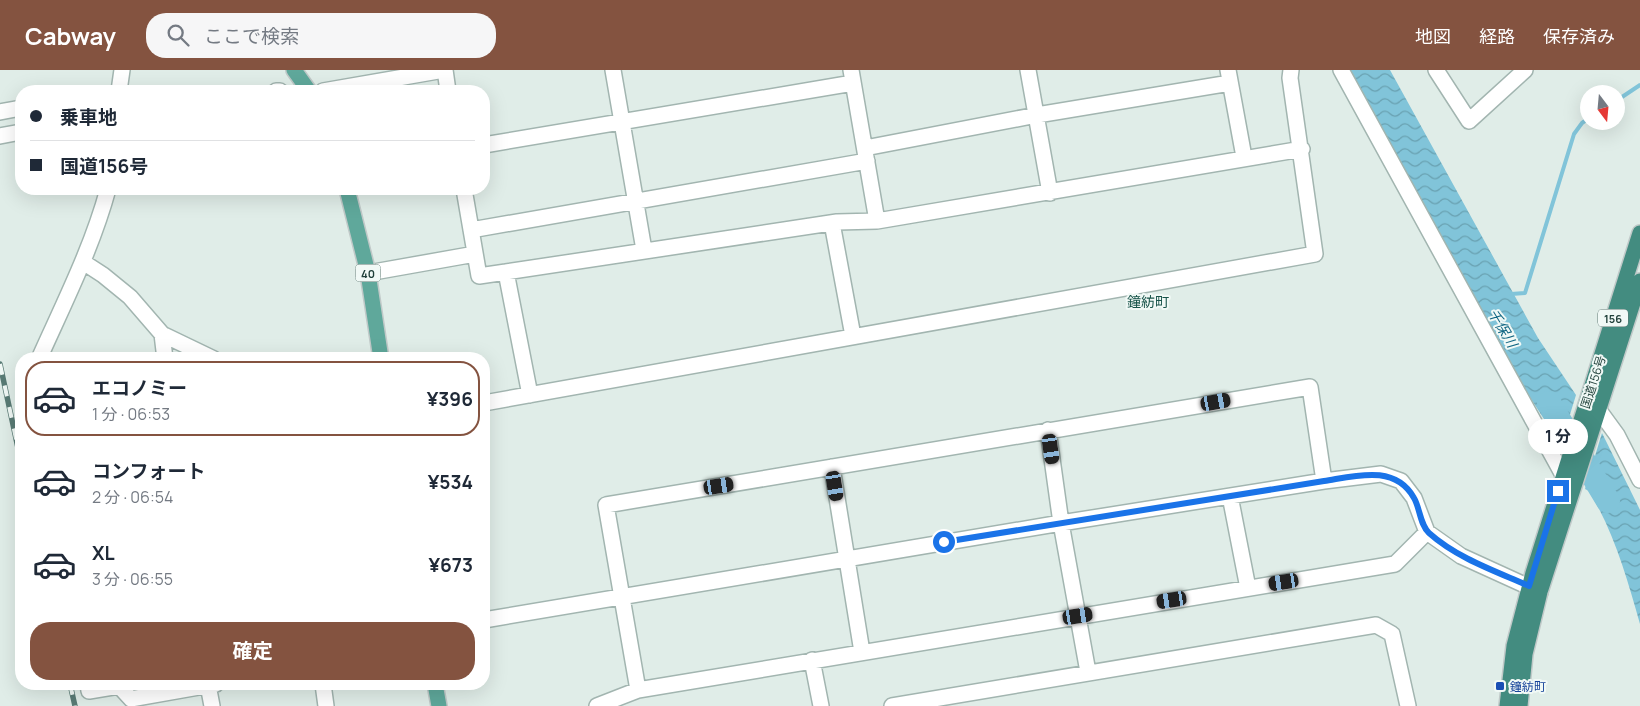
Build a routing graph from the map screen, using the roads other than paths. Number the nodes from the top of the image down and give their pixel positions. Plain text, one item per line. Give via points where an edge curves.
1 (122, 70) edge
2 (294, 70) edge
3 (444, 70) edge
4 (613, 70) edge
5 (1028, 70) edge
6 (1291, 70) edge
7 (1341, 70) edge
8 (1436, 70) edge
9 (1525, 70) edge
10 (852, 76) edge
11 (1229, 76) edge
12 (120, 85) edge
13 (305, 85) edge
14 (358, 85) edge
15 (447, 85) edge
16 (15, 109) edge
17 (0, 112) edge
18 (1037, 115) junction
19 (622, 122) junction
20 (15, 133) edge
21 (0, 136) edge
22 (490, 144) edge
23 (1302, 149) junction
24 (866, 154) junction
25 (1244, 157) junction
26 (1050, 193) junction
27 (106, 195) edge
28 (349, 195) edge
29 (465, 195) edge
30 (636, 200) junction
31 (877, 221) junction
32 (832, 223) junction
33 (471, 230) junction
34 (1640, 233) edge
35 (644, 250) junction
36 (475, 254) junction
37 (82, 262) junction
38 (506, 272) junction
39 (368, 273) junction
40 (1640, 281) edge
41 (162, 334) junction
42 (853, 336) junction
43 (42, 352) edge
44 (164, 352) edge
45 (199, 352) edge
46 (380, 352) edge
47 (530, 395) junction
48 (490, 401) edge
49 (1593, 410) junction
50 (1048, 430) junction
51 (832, 468) junction
52 (1569, 473) junction
53 (1640, 480) edge
54 (1324, 481) junction
55 (1230, 496) junction
56 (1061, 523) junction
57 (1427, 532) junction
58 (847, 558) junction
59 (1248, 588) junction
60 (1535, 589) junction
61 (622, 597) junction
62 (1078, 616) junction
63 (490, 619) edge
64 (862, 652) junction
65 (812, 660) junction
66 (1088, 672) junction
67 (122, 690) edge
68 (187, 690) edge
69 (212, 690) edge
70 (324, 690) edge
71 (436, 690) edge
72 (638, 690) junction
73 (132, 703) edge
74 (212, 706) edge
75 (326, 706) edge
76 (439, 706) edge
77 (597, 706) edge
78 (820, 706) edge
79 (892, 706) edge
80 (1408, 706) edge
81 (1507, 706) edge
82 (1520, 706) edge

1 - 12 street
2 - 13 main road
3 - 14 street
3 - 15 street
4 - 19 street
5 - 18 street
6 - 23 street
7 - 52 street
8 - 9 street via 1469,121
10 - 19 street
10 - 24 street
11 - 18 street
11 - 25 street
16 - 17 street
18 - 24 street
18 - 26 street
19 - 22 street
19 - 30 street
20 - 21 street
23 - 25 street
23 - 42 street via 1315,254
24 - 30 street
24 - 31 street
25 - 26 street
26 - 31 street
27 - 37 street
28 - 39 main road, 40
29 - 33 street
30 - 33 street
30 - 35 street
31 - 32 street
32 - 35 street
32 - 42 street
33 - 36 street
34 - 49 highway, 国道156号 / 156
35 - 38 street
36 - 38 street via 479,276
36 - 39 street
37 - 41 street via 130,297
37 - 43 street
38 - 47 street
39 - 46 main road, 40
40 - 49 highway, 国道156号 / 156
41 - 44 street
41 - 45 street
42 - 47 street
47 - 48 street
49 - 52 highway, 国道156号 / 156
49 - 53 street via 1617,435
50 - 51 street
50 - 54 street via 1310,387
50 - 56 street
51 - 58 street
51 - 61 street via 606,504
52 - 60 highway, 国道156号 / 156
54 - 55 street
54 - 57 street via 1381,474 1401,482 1414,498
55 - 56 street
55 - 59 street
56 - 58 street
56 - 62 street
57 - 59 street via 1395,564
57 - 60 street via 1461,556
58 - 61 street
58 - 64 street
59 - 62 street
60 - 81 highway, 国道156号 / 156 via 1514,646
60 - 82 highway, 国道156号 / 156
61 - 63 street
61 - 72 street
62 - 64 street
62 - 66 street
64 - 65 street
65 - 72 street
65 - 78 street
66 - 79 street
66 - 80 street via 1376,625 1392,634
67 - 73 street
68 - 73 street
69 - 74 street
70 - 75 street
71 - 76 main road
72 - 77 street

